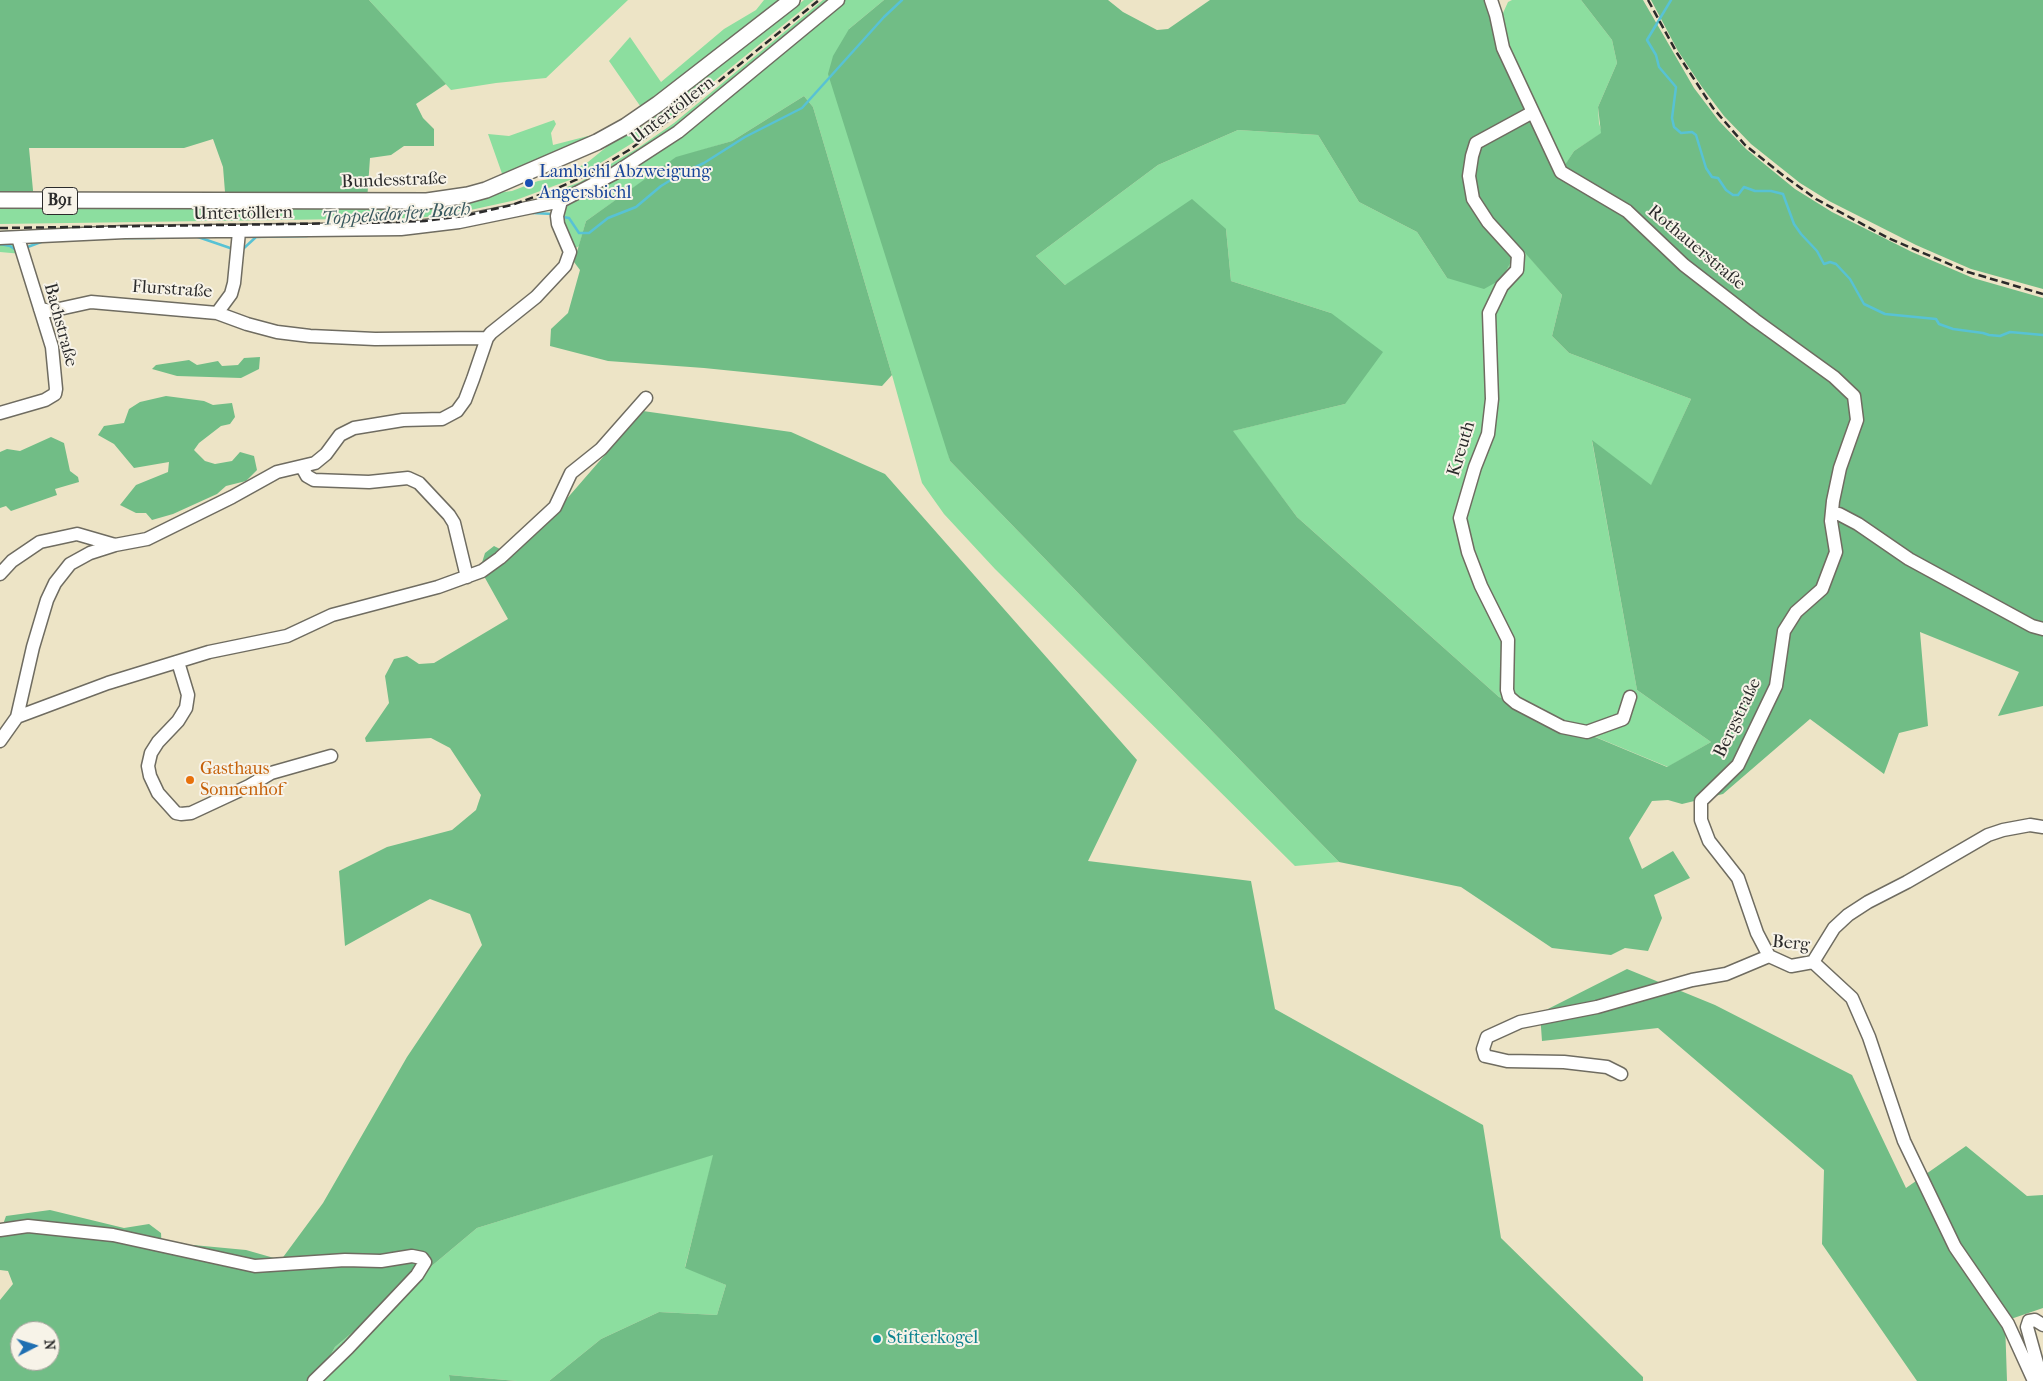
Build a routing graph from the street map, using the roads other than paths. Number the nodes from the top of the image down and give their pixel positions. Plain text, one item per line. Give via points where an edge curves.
1 (792, 0) edge
2 (838, 0) edge
3 (1491, 0) edge
4 (1533, 112) junction
5 (0, 200) edge
6 (561, 201) junction
7 (239, 232) junction
8 (0, 238) edge
9 (18, 238) junction
10 (40, 309) junction
11 (217, 313) junction
12 (487, 338) junction
13 (646, 398) dead end
14 (0, 413) edge
15 (302, 467) junction
16 (1833, 514) junction
17 (115, 545) junction
18 (0, 574) edge
19 (467, 577) junction
20 (2043, 629) edge
21 (178, 662) junction
22 (1630, 697) dead end
23 (17, 717) junction
24 (0, 741) edge
25 (331, 756) dead end
26 (2043, 827) edge
27 (1770, 956) junction
28 (1813, 962) junction
29 (1622, 1074) dead end
30 (0, 1230) edge
31 (2043, 1325) edge
32 (314, 1381) edge
33 (2034, 1381) edge
34 (2042, 1381) edge

1 - 5 main road, Bundesstraße / B91 via 658,104 619,130 540,167 468,195 427,201
2 - 6 street, Untertöllern via 678,132 615,173
3 - 4 street, Rothauerstraße via 1502,48
4 - 16 street, Rothauerstraße via 1561,172 1626,211 1684,266 1834,377 1854,396 1857,420 1840,468
4 - 22 street, Kreuth via 1476,143 1472,156 1469,176 1473,199 1488,222 1518,254 1517,270 1502,286 1489,312 1492,399 1488,434 1460,518 1481,586 1508,640 1509,697 1562,727 1587,732 1624,718
6 - 7 street, Untertöllern via 434,226
6 - 12 street via 558,224 570,252 565,266 536,297
7 - 9 street, Untertöllern via 49,234
7 - 11 street, Flurstraße via 234,283 231,294
8 - 9 street, Untertöllern
9 - 10 street, Bachstraße
10 - 11 street, Flurstraße via 50,311 91,302
10 - 14 street, Bachstraße via 52,347 57,381 55,394
11 - 12 street via 277,332 310,336 376,340
12 - 15 street via 465,400 454,414 354,428 336,439 323,459
13 - 19 street via 601,449 571,473 555,507 500,558
15 - 17 street via 270,475 147,539
15 - 19 street via 314,480 369,482 408,478 420,483 454,522
16 - 20 street via 1858,524 1909,559
16 - 27 street, Bergstraße via 1831,521 1836,552 1822,589 1796,612 1784,631 1776,686 1738,765 1701,801 1701,820 1710,840 1738,878 1757,933
17 - 18 street via 83,534 60,536 33,545
17 - 23 street via 80,557 55,583 33,647
19 - 21 street via 332,615 287,636
21 - 23 street
21 - 25 street via 188,695 186,708 158,742 148,766 158,793 176,813 191,813 271,773
23 - 24 street
26 - 28 street via 2030,825 1988,836 1868,902 1834,928
27 - 28 street, Berg via 1791,966
27 - 29 street, Berg via 1726,974 1692,980 1597,1007 1520,1022 1487,1037 1483,1049 1486,1056 1507,1061 1564,1062 1607,1067
28 - 33 street, Berg via 1852,998 1869,1037 1904,1141 1955,1247 2008,1324
30 - 32 street via 28,1226 113,1235 255,1266 422,1258 425,1262 417,1275
31 - 34 street via 2035,1320 2029,1321 2027,1327

